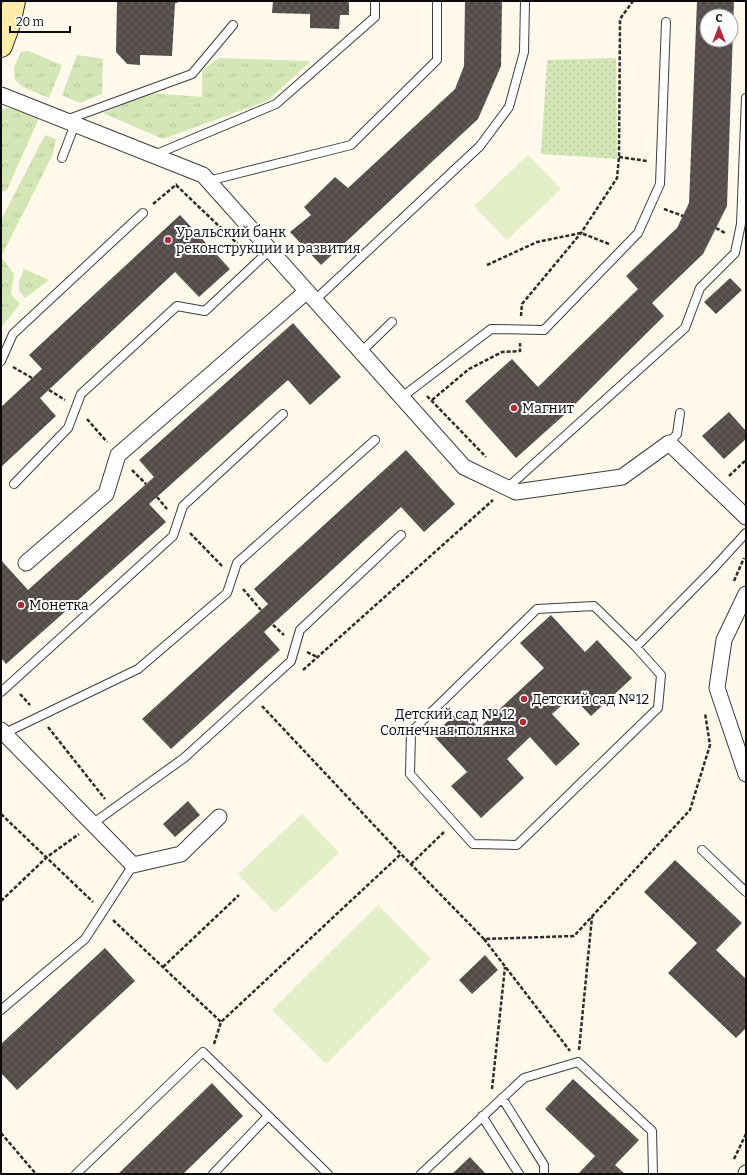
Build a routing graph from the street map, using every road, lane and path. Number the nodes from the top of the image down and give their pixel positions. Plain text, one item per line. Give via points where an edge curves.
1 (14, 1) edge
2 (376, 1) edge
3 (437, 1) edge
4 (525, 1) edge
5 (633, 1) edge
6 (666, 22) dead end
7 (233, 24) dead end
8 (1, 46) edge
9 (1, 94) edge
10 (746, 98) edge
11 (70, 122) junction
12 (153, 155) junction
13 (620, 157) junction
14 (62, 158) dead end
15 (661, 163) junction
16 (193, 171) junction
17 (208, 181) junction
18 (171, 182) dead end
19 (177, 185) junction
20 (651, 204) junction
21 (143, 212) joint
22 (683, 216) dead end
23 (581, 233) junction
24 (623, 249) junction
25 (270, 250) junction
26 (257, 262) junction
27 (487, 265) dead end
28 (311, 296) junction
29 (392, 322) dead end
30 (520, 330) junction
31 (361, 352) junction
32 (2, 361) edge
33 (32, 378) dead end
34 (49, 390) dead end
35 (402, 397) junction
36 (432, 400) dead end
37 (76, 407) junction
38 (680, 413) dead end
39 (282, 414) dead end
40 (375, 440) dead end
41 (669, 442) junction
42 (118, 455) junction
43 (746, 460) edge
44 (727, 477) dead end
45 (14, 484) dead end
46 (146, 484) dead end
47 (507, 488) junction
48 (156, 497) dead end
49 (746, 517) edge
50 (178, 521) junction
51 (746, 533) edge
52 (401, 535) dead end
53 (746, 553) edge
54 (26, 563) dead end
55 (232, 577) junction
56 (733, 582) dead end
57 (746, 594) edge
58 (261, 610) dead end
59 (636, 647) junction
60 (301, 672) dead end
61 (10, 684) junction
62 (1, 692) edge
63 (268, 701) dead end
64 (705, 709) dead end
65 (40, 716) junction
66 (2, 733) edge
67 (746, 774) edge
68 (113, 809) junction
69 (219, 817) dead end
70 (454, 823) junction
71 (92, 824) junction
72 (702, 850) dead end
73 (401, 854) junction
74 (412, 864) junction
75 (133, 866) junction
76 (746, 892) edge
77 (239, 895) dead end
78 (1, 901) edge
79 (592, 917) junction
80 (484, 939) junction
81 (505, 966) junction
82 (163, 967) dead end
83 (1, 1010) edge
84 (209, 1058) junction
85 (578, 1062) junction
86 (502, 1098) junction
87 (490, 1109) junction
88 (268, 1116) junction
89 (482, 1116) junction
90 (1, 1133) edge
91 (746, 1134) edge
92 (734, 1161) dead end
93 (325, 1173) edge
94 (36, 1174) edge
95 (76, 1174) edge
96 (213, 1174) edge
97 (421, 1174) edge
98 (519, 1174) edge
99 (544, 1174) edge
100 (653, 1174) edge

1 - 8 main road
2 - 12 lane via 375,17 276,104
3 - 17 lane via 437,60 351,145
4 - 28 lane via 524,52 509,107 480,146
5 - 13 path via 620,19
6 - 15 lane
7 - 11 lane via 192,74
9 - 11 street
10 - 47 lane via 741,224 735,253 700,288 685,328
11 - 12 street
11 - 14 lane
12 - 16 street
13 - 15 path
13 - 23 path via 617,178
15 - 20 lane via 660,184
16 - 17 street via 204,175
16 - 19 path
17 - 25 street
18 - 19 path
19 - 21 path
19 - 26 path
20 - 22 path
20 - 24 lane via 638,233
21 - 32 lane via 13,334
23 - 24 path
23 - 27 path via 537,242
23 - 30 path via 522,304
24 - 30 lane via 544,330
25 - 26 lane
25 - 28 street
26 - 37 lane via 205,311 177,306 81,394
28 - 31 street
28 - 42 street
29 - 31 lane
30 - 35 lane via 491,329
30 - 36 path via 520,351 502,352 469,369
31 - 35 street
32 - 33 path
34 - 37 path
35 - 47 street via 464,467
37 - 42 path
37 - 45 lane via 68,428
38 - 41 lane via 677,434
39 - 50 lane via 182,506
40 - 55 lane via 237,563
41 - 47 street via 622,477 516,492
41 - 49 street
42 - 46 path
42 - 54 street via 106,494
43 - 44 path
47 - 60 path
48 - 50 path
50 - 55 path
50 - 61 lane via 174,536
51 - 59 lane
52 - 68 lane via 300,630 291,661 184,758
53 - 56 path
55 - 58 path
55 - 65 lane via 227,593 138,670
57 - 67 street via 724,640 717,688
59 - 70 lane via 661,676 658,708 517,845 473,844
59 - 70 lane via 594,606 537,609 411,732 410,774
61 - 62 lane
61 - 65 path
63 - 73 path via 262,706
64 - 79 path via 710,745 690,810
65 - 66 lane
65 - 68 path
66 - 71 street
68 - 71 lane
69 - 75 street via 181,854
70 - 74 path
71 - 75 street
71 - 78 path via 47,857
72 - 76 lane
73 - 74 path
73 - 84 path via 221,1022
74 - 80 path
75 - 83 lane via 85,939
77 - 82 path
79 - 80 path via 574,936
79 - 85 path
80 - 81 path
81 - 85 path
81 - 87 path
84 - 88 lane
84 - 95 lane via 203,1052
85 - 86 lane via 524,1078
85 - 100 lane via 652,1131
86 - 87 lane
86 - 99 lane via 544,1165
87 - 89 lane
88 - 93 lane
88 - 96 lane
89 - 97 lane
89 - 98 lane
90 - 94 path
91 - 92 path

